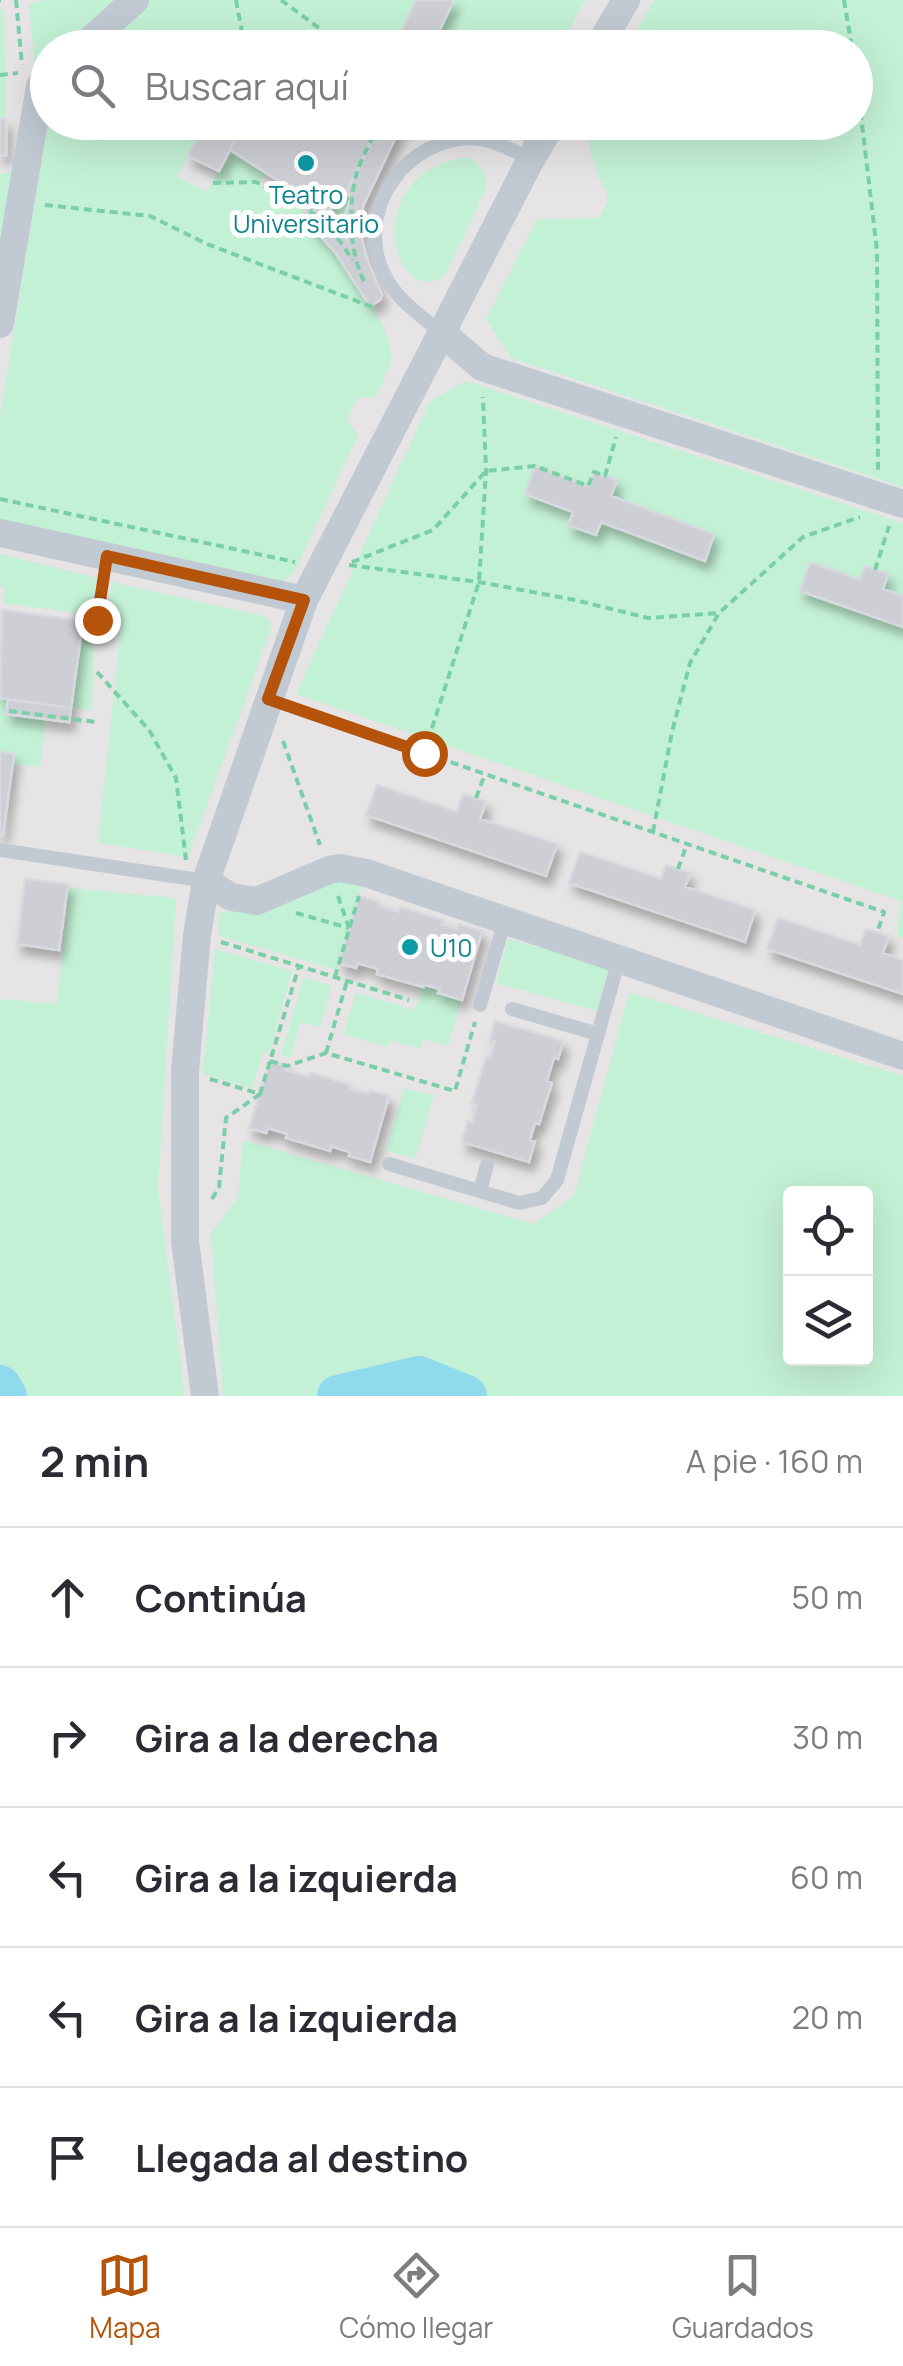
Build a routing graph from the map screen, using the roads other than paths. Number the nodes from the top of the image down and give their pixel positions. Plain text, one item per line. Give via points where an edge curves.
1 (135, 0) edge
2 (605, 0) edge
3 (626, 0) edge
4 (102, 30) edge
5 (591, 30) edge
6 (608, 30) edge
7 (31, 140) edge
8 (453, 140) edge
9 (492, 140) edge
10 (542, 140) edge
11 (531, 160) junction
12 (0, 324) edge
13 (442, 333) junction
14 (900, 503) edge
15 (0, 533) edge
16 (304, 600) junction
17 (0, 850) edge
18 (197, 879) junction
19 (504, 920) junction
20 (620, 959) junction
21 (480, 1005) road end
22 (512, 1009) dead end
23 (598, 1034) junction
24 (903, 1056) edge
25 (389, 1164) dead end
26 (487, 1165) dead end
27 (480, 1191) junction
28 (204, 1383) edge

1 - 4 street
2 - 5 street
3 - 6 street
7 - 12 street
8 - 13 lane via 405,164 377,214 383,272 401,299
9 - 11 lane
10 - 11 street
11 - 13 street
13 - 14 street via 482,367
13 - 16 street
15 - 16 street
16 - 18 street
17 - 18 lane
18 - 19 street via 257,902 340,868
18 - 28 street via 185,1072 185,1242
19 - 20 street
19 - 21 lane
20 - 23 lane
20 - 24 street
22 - 23 lane
23 - 27 lane via 557,1180 542,1198 519,1203
25 - 27 lane
26 - 27 lane

